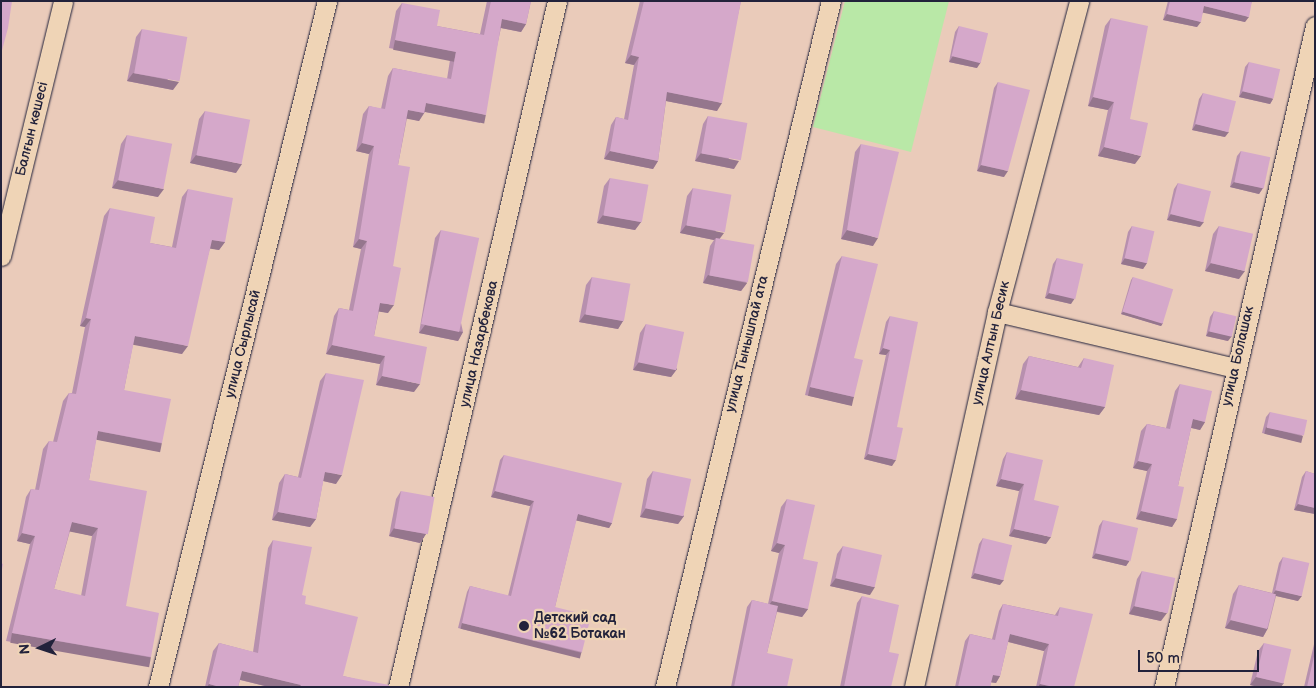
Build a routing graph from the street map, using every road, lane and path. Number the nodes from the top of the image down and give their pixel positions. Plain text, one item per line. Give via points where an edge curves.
1 (63, 1) edge
2 (328, 1) edge
3 (557, 1) edge
4 (831, 1) edge
5 (1079, 1) edge
6 (1315, 26) edge
7 (1, 256) edge
8 (997, 312) junction
9 (1235, 368) junction
10 (158, 687) edge
11 (398, 687) edge
12 (665, 687) edge
13 (914, 687) edge
14 (1164, 687) edge

1 - 7 street, Балғын көшесі
2 - 10 street, улица Сырлысай
3 - 11 street, улица Назарбекова
4 - 12 street, улица Тынышпай ата
5 - 8 street, улица Алтын Бесик
6 - 9 street, улица Болашак
8 - 9 street
8 - 13 street, улица Алтын Бесик
9 - 14 street, улица Болашак

